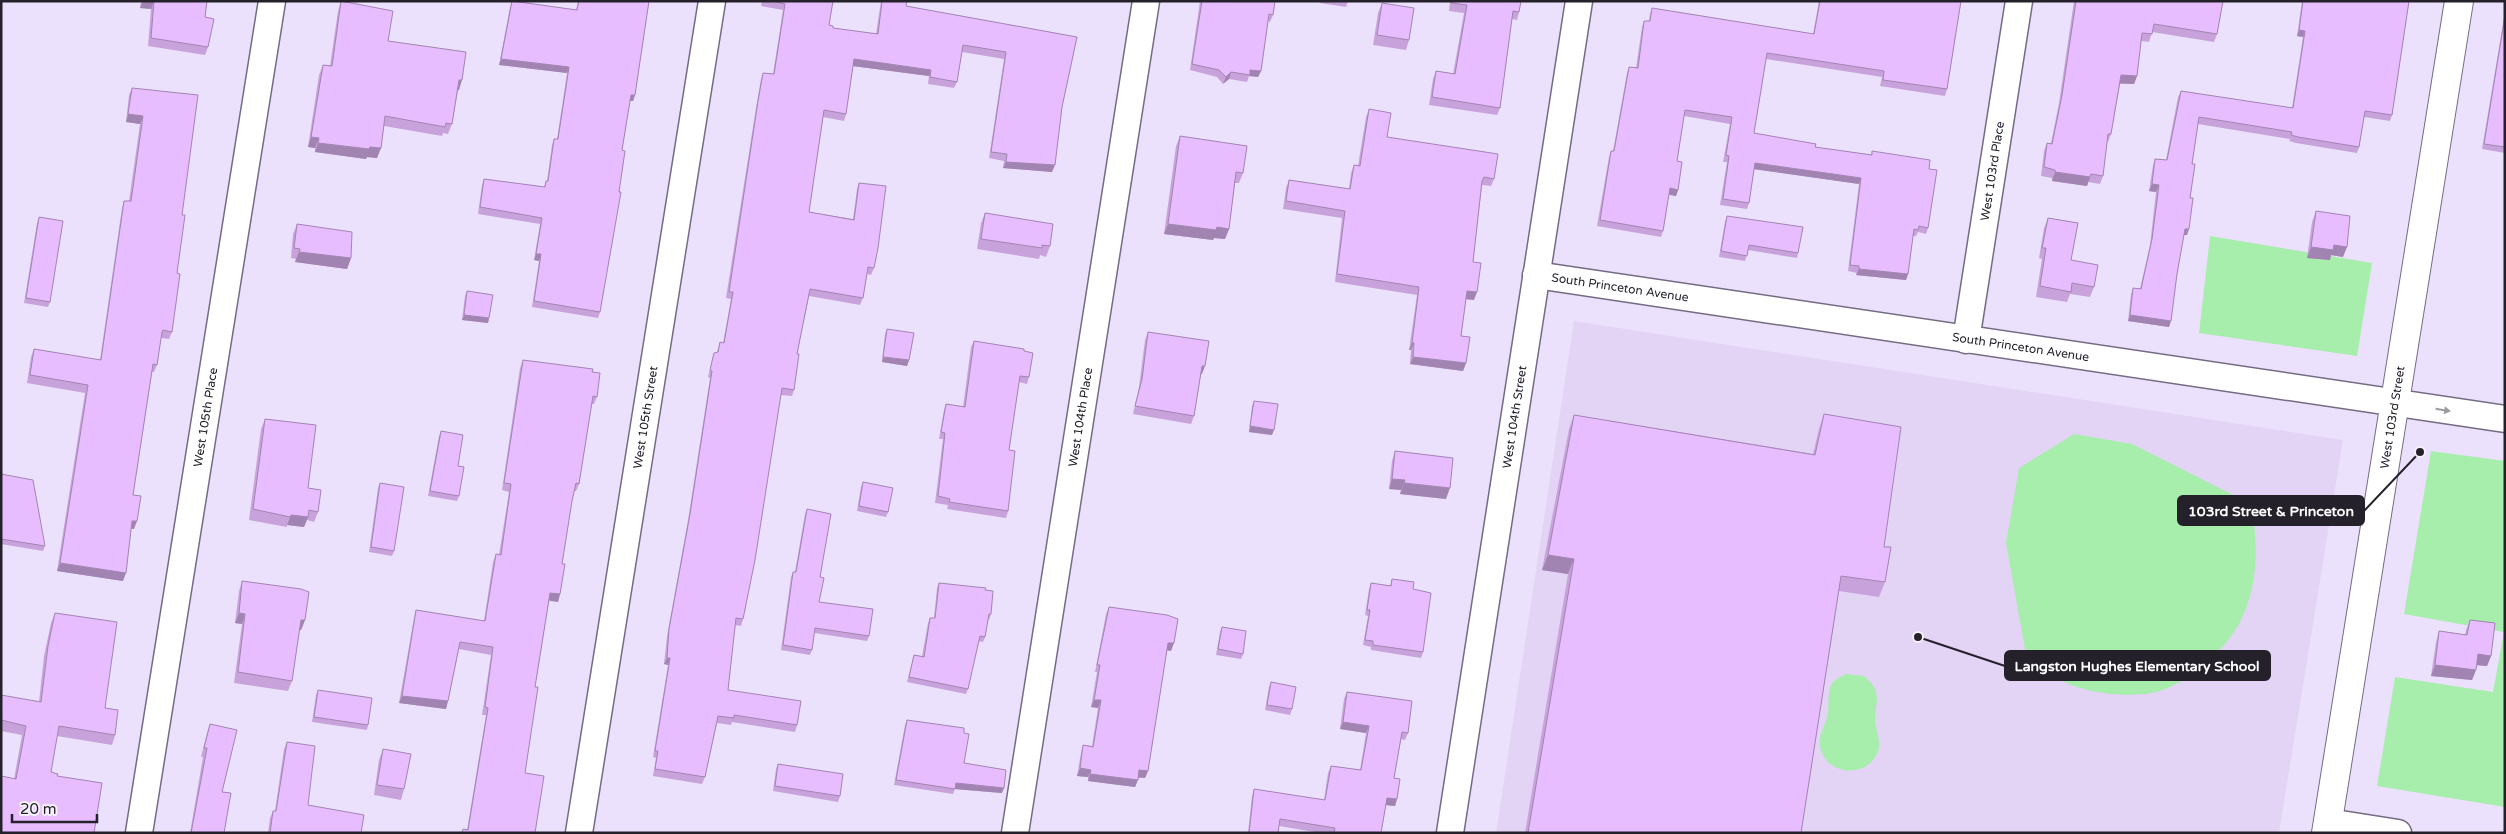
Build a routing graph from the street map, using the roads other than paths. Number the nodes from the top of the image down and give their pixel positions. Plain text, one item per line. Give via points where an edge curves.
1 (272, 1) edge
2 (712, 1) edge
3 (1146, 1) edge
4 (1579, 1) edge
5 (2020, 1) edge
6 (2459, 1) edge
7 (1536, 275) junction
8 (1966, 340) junction
9 (2395, 402) junction
10 (2505, 420) edge
11 (2327, 827) edge
12 (139, 833) edge
13 (579, 833) edge
14 (1015, 833) edge
15 (1450, 833) edge
16 (2398, 833) edge

1 - 12 street, West 105th Place
2 - 13 street, West 105th Street
3 - 14 street, West 104th Place
4 - 7 street, West 104th Street
5 - 8 street, West 103rd Place
6 - 9 main road, West 103rd Street
7 - 8 street, South Princeton Avenue
7 - 15 street, West 104th Street
8 - 9 street, South Princeton Avenue
9 -> 10 street, South Princeton Avenue
9 - 11 main road, West 103rd Street
11 - 16 street

